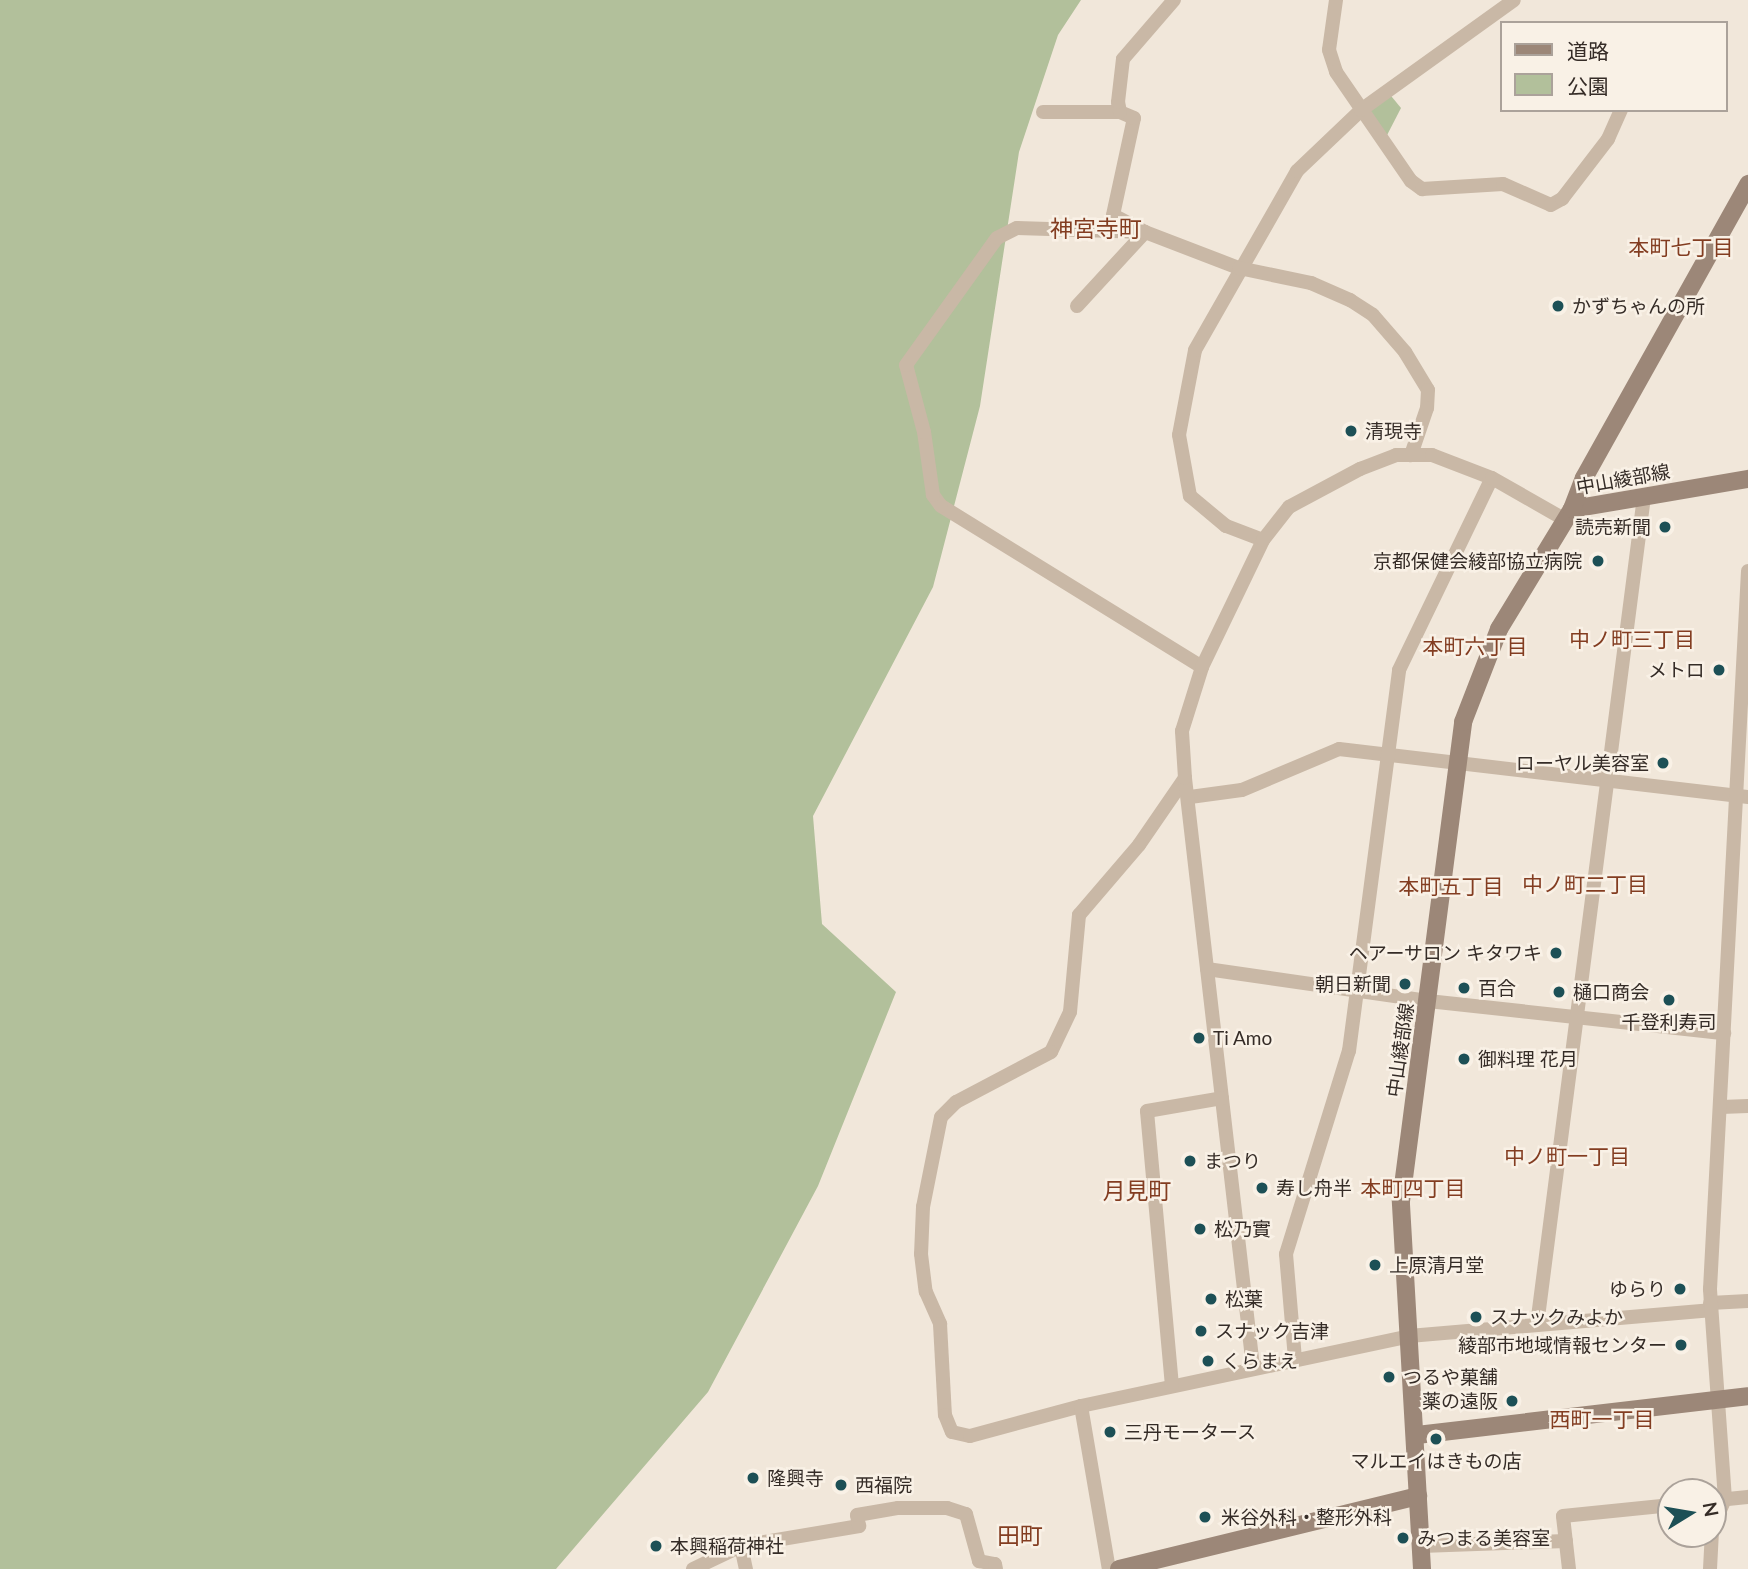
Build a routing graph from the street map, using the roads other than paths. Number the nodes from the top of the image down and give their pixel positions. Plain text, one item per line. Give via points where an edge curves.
1 (1174, 0) edge
2 (1336, 0) edge
3 (1514, 0) edge
4 (1361, 110) junction
5 (1120, 112) junction
6 (1620, 112) edge
7 (1043, 113) dead end
8 (1748, 184) edge
9 (1145, 232) junction
10 (1239, 268) junction
11 (1077, 306) dead end
12 (1411, 455) junction
13 (1492, 478) junction
14 (1748, 479) edge
15 (1644, 497) junction
16 (1568, 514) junction
17 (1263, 540) junction
18 (1748, 571) edge
19 (1202, 667) junction
20 (1386, 752) junction
21 (1455, 765) junction
22 (1185, 778) junction
23 (1607, 782) junction
24 (1190, 797) junction
25 (1742, 797) edge
26 (1207, 969) junction
27 (1355, 989) junction
28 (1428, 1001) junction
29 (1577, 1017) junction
30 (1724, 1033) junction
31 (1222, 1098) junction
32 (1748, 1105) edge
33 (1721, 1107) junction
34 (1748, 1301) edge
35 (1710, 1307) junction
36 (1537, 1325) junction
37 (1409, 1336) junction
38 (1295, 1359) junction
39 (1253, 1367) junction
40 (1172, 1385) junction
41 (1748, 1396) edge
42 (1718, 1399) junction
43 (1081, 1406) junction
44 (1416, 1435) junction
45 (1719, 1478) edge
46 (1418, 1496) junction
47 (1748, 1497) edge
48 (1727, 1499) edge
49 (1657, 1506) edge
50 (1566, 1541) junction
51 (741, 1546) junction
52 (1421, 1546) junction
53 (1711, 1548) edge
54 (693, 1569) edge
55 (746, 1569) edge
56 (996, 1569) edge
57 (1109, 1569) edge
58 (1119, 1569) edge
59 (1422, 1569) edge
60 (1569, 1569) edge
61 (1710, 1569) edge

1 - 5 street via 1123,59
2 - 4 street via 1329,50 1336,72
3 - 4 street
4 - 6 street via 1411,181 1422,189 1503,184 1551,205 1562,199 1608,139
4 - 10 street via 1297,171
5 - 7 street
5 - 9 street via 1134,118 1113,215
8 - 16 main road
9 - 10 street
9 - 11 street
9 - 19 street via 1017,228 997,238 909,355 906,376 924,432 933,495 941,506
10 - 12 street via 1311,283 1373,315 1405,352 1428,390 1427,408
10 - 17 street via 1195,350 1180,435 1190,496 1226,526
12 - 13 street via 1432,455
12 - 17 street via 1396,455 1360,469 1289,507
13 - 16 street
13 - 20 street via 1399,670
14 - 15 main road, 中山綾部線
15 - 16 main road, 中山綾部線
15 - 23 street
16 - 21 main road, 中山綾部線 via 1499,629 1463,722
17 - 19 street
18 - 25 street
19 - 22 street via 1182,731
20 - 21 street
20 - 24 street via 1339,749 1242,790
20 - 27 street
21 - 23 street
21 - 28 main road, 中山綾部線
22 - 24 street
22 - 43 street via 1139,845 1079,915 1070,1012 1051,1052 956,1102 941,1117 923,1207 926,1292 940,1324 945,1415 952,1432 970,1436
23 - 25 street
23 - 29 street
24 - 26 street
25 - 30 street
26 - 27 street
26 - 31 street
27 - 28 street
27 - 38 street via 1349,1051 1286,1254
28 - 29 street
28 - 37 main road, 中山綾部線 via 1401,1201
29 - 30 street
29 - 36 street
30 - 33 street
31 - 39 street
31 - 40 street via 1147,1111
32 - 33 street
33 - 35 street
34 - 35 street
35 - 36 street
35 - 42 street
36 - 37 street
37 - 38 street
37 - 44 main road, 中山綾部線
38 - 39 street
39 - 40 street
40 - 43 street
41 - 42 main road
42 - 44 main road
42 - 45 street
43 - 57 street
44 - 46 main road, 中山綾部線
46 - 52 main road, 中山綾部線
46 - 58 main road
47 - 48 street
49 - 50 street via 1563,1516
50 - 52 street
50 - 60 street
51 - 54 street
51 - 55 street
51 - 56 street via 859,1526 857,1514 947,1507 966,1514 979,1561 995,1564
52 - 59 main road, 中山綾部線
53 - 61 street

